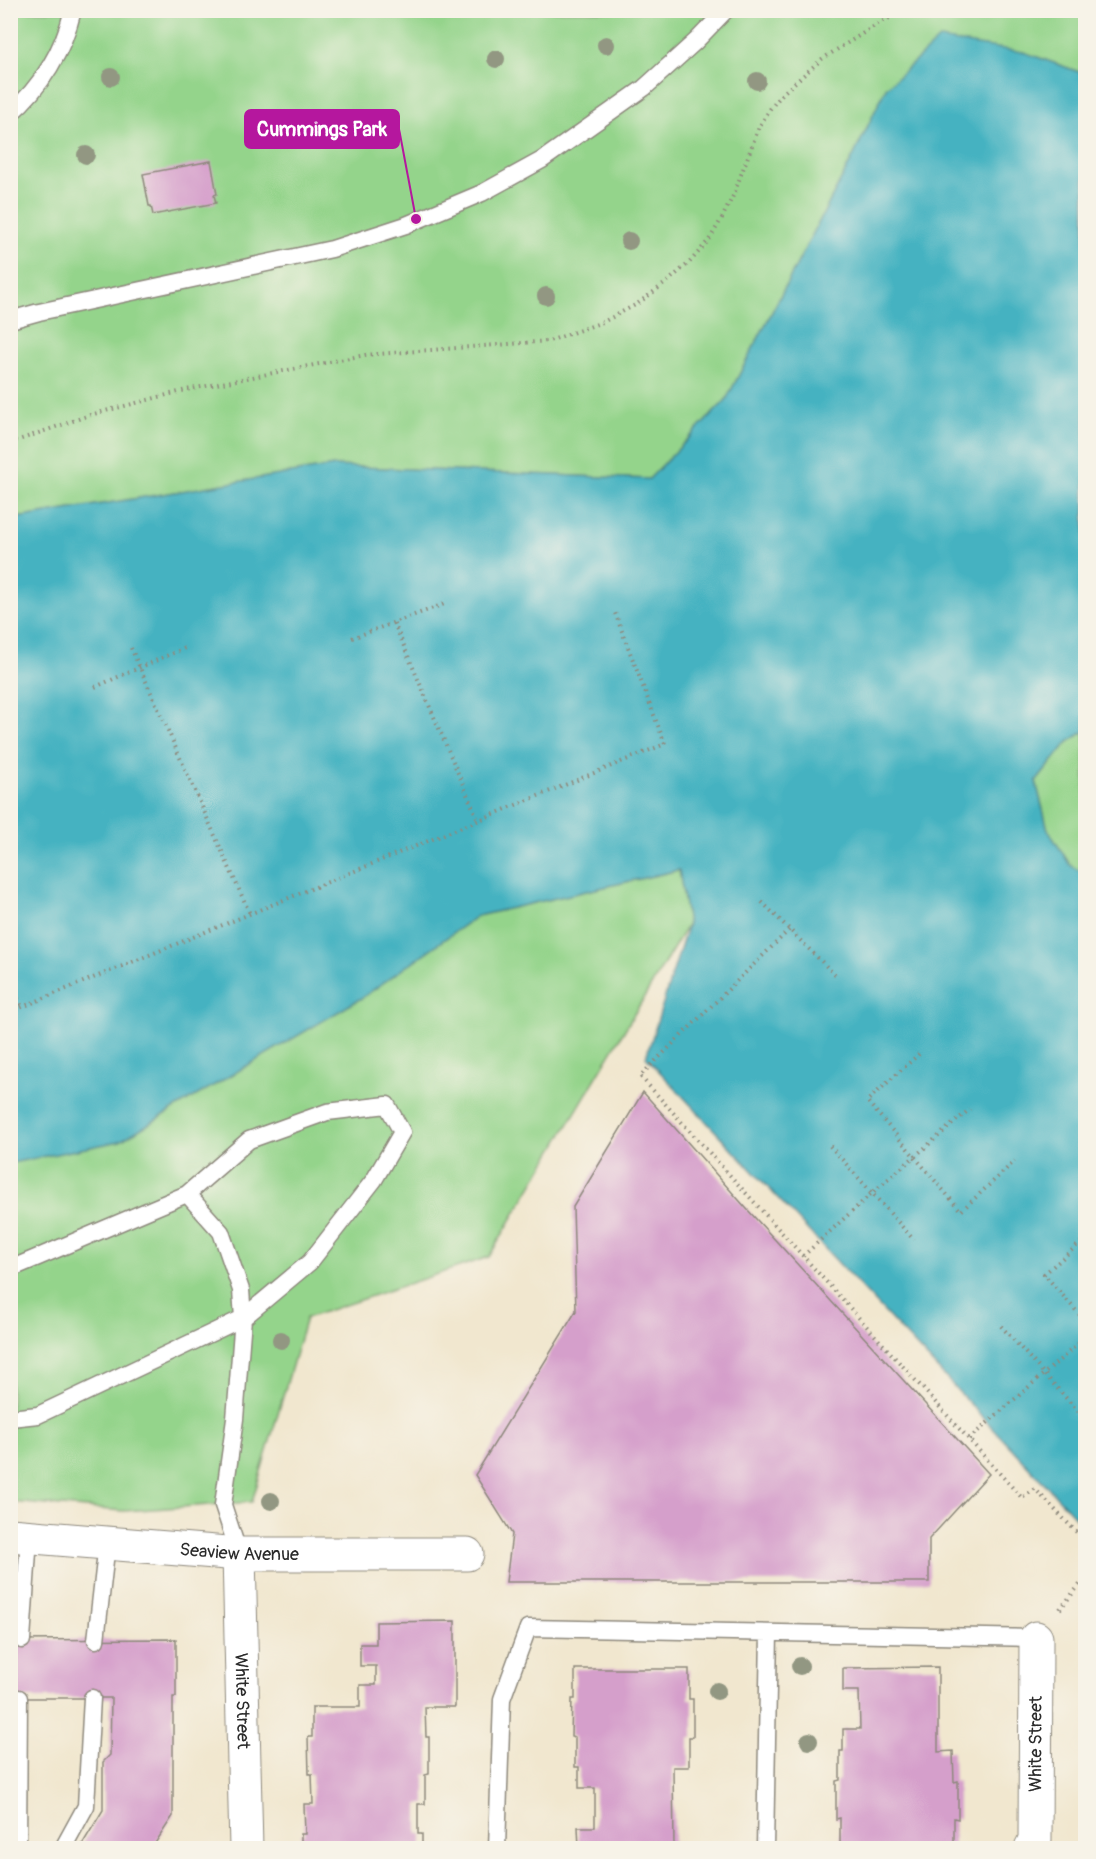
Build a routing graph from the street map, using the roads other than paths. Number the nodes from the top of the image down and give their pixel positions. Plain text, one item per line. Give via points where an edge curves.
1 (73, 10) edge
2 (726, 10) edge
3 (10, 114) edge
4 (10, 320) edge
5 (187, 1194) junction
6 (10, 1269) edge
7 (243, 1318) junction
8 (10, 1418) edge
9 (20, 1536) edge
10 (107, 1543) junction
11 (239, 1554) junction
12 (466, 1554) dead end
13 (17, 1612) edge
14 (769, 1633) junction
15 (1036, 1638) joint
16 (22, 1640) dead end
17 (96, 1640) dead end
18 (19, 1698) dead end
19 (92, 1698) dead end
20 (18, 1848) edge
21 (63, 1848) edge
22 (246, 1848) edge
23 (497, 1848) edge
24 (765, 1848) edge
25 (1030, 1848) edge

1 - 3 lane via 59,52 30,96
2 - 4 lane via 644,88 542,160 482,193 406,225 332,249
5 - 6 lane
5 - 7 lane via 221,1232 241,1290
5 - 7 lane via 249,1140 327,1112 387,1105 402,1132 374,1180 310,1262
7 - 8 lane via 38,1415
7 - 11 lane via 223,1505
9 - 10 street, Seaview Avenue
9 - 13 lane
10 - 11 street, Seaview Avenue
10 - 17 lane
11 - 12 street, Seaview Avenue
11 - 22 street, White Street
13 - 16 lane
14 - 15 lane
14 - 23 lane via 528,1628 502,1699
14 - 24 lane
15 - 25 street, White Street via 1035,1840
18 - 20 lane
19 - 21 lane via 86,1806

